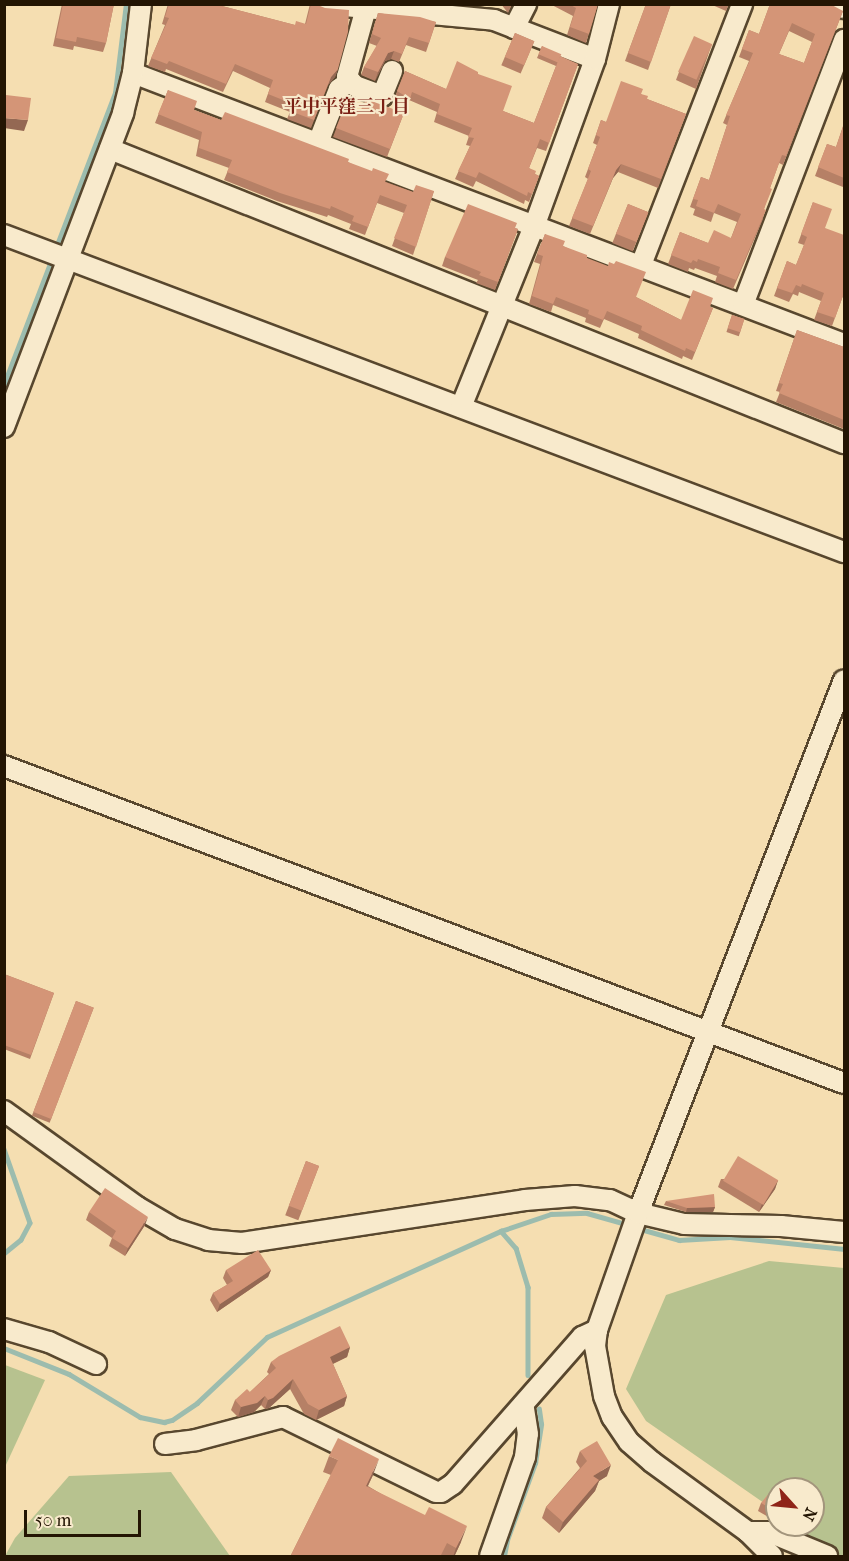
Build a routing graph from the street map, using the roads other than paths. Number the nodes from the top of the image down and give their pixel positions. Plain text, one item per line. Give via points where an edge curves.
1 (141, 4) edge
2 (323, 4) edge
3 (526, 4) edge
4 (609, 4) edge
5 (742, 4) edge
6 (834, 4) edge
7 (361, 7) edge
8 (409, 8) edge
9 (844, 8) edge
10 (514, 28) junction
11 (844, 40) edge
12 (595, 59) junction
13 (392, 71) dead end
14 (133, 73) junction
15 (350, 81) junction
16 (318, 143) junction
17 (110, 149) junction
18 (535, 224) junction
19 (4, 235) edge
20 (57, 257) junction
21 (641, 266) junction
22 (742, 305) junction
23 (503, 307) junction
24 (844, 342) edge
25 (461, 407) junction
26 (4, 427) edge
27 (844, 443) edge
28 (844, 552) edge
29 (844, 680) edge
30 (4, 766) edge
31 (708, 1032) junction
32 (844, 1083) edge
33 (4, 1111) edge
34 (635, 1222) junction
35 (844, 1232) edge
36 (4, 1329) edge
37 (597, 1330) junction
38 (96, 1364) dead end
39 (524, 1404) junction
40 (165, 1444) dead end
41 (748, 1532) junction
42 (489, 1557) edge
43 (771, 1557) edge
44 (826, 1557) edge

1 - 14 street
2 - 7 street
3 - 10 street
4 - 12 street
5 - 21 street
6 - 9 street
7 - 8 street
7 - 15 street via 347,77
8 - 10 street via 494,20
10 - 12 street
11 - 22 street
12 - 18 street
13 - 15 street via 382,96
14 - 16 street
14 - 17 street
15 - 16 street via 339,89
16 - 18 street
17 - 20 street
17 - 23 street
18 - 21 street
18 - 23 street
19 - 20 street
20 - 25 street
20 - 26 street
21 - 22 street
22 - 24 street
23 - 25 street
23 - 27 street
25 - 28 street
29 - 31 street
30 - 31 street
31 - 32 street
31 - 34 street
33 - 34 street via 137,1207 175,1229 208,1240 242,1243 525,1200 575,1196 610,1200
34 - 35 street
34 - 37 street
36 - 38 street via 50,1342
37 - 39 street via 582,1337
37 - 41 street via 595,1346 604,1396 629,1442
39 - 40 street via 453,1484 441,1492 283,1417 196,1440
39 - 42 street via 528,1434 525,1457
41 - 43 street
41 - 44 street via 769,1532

